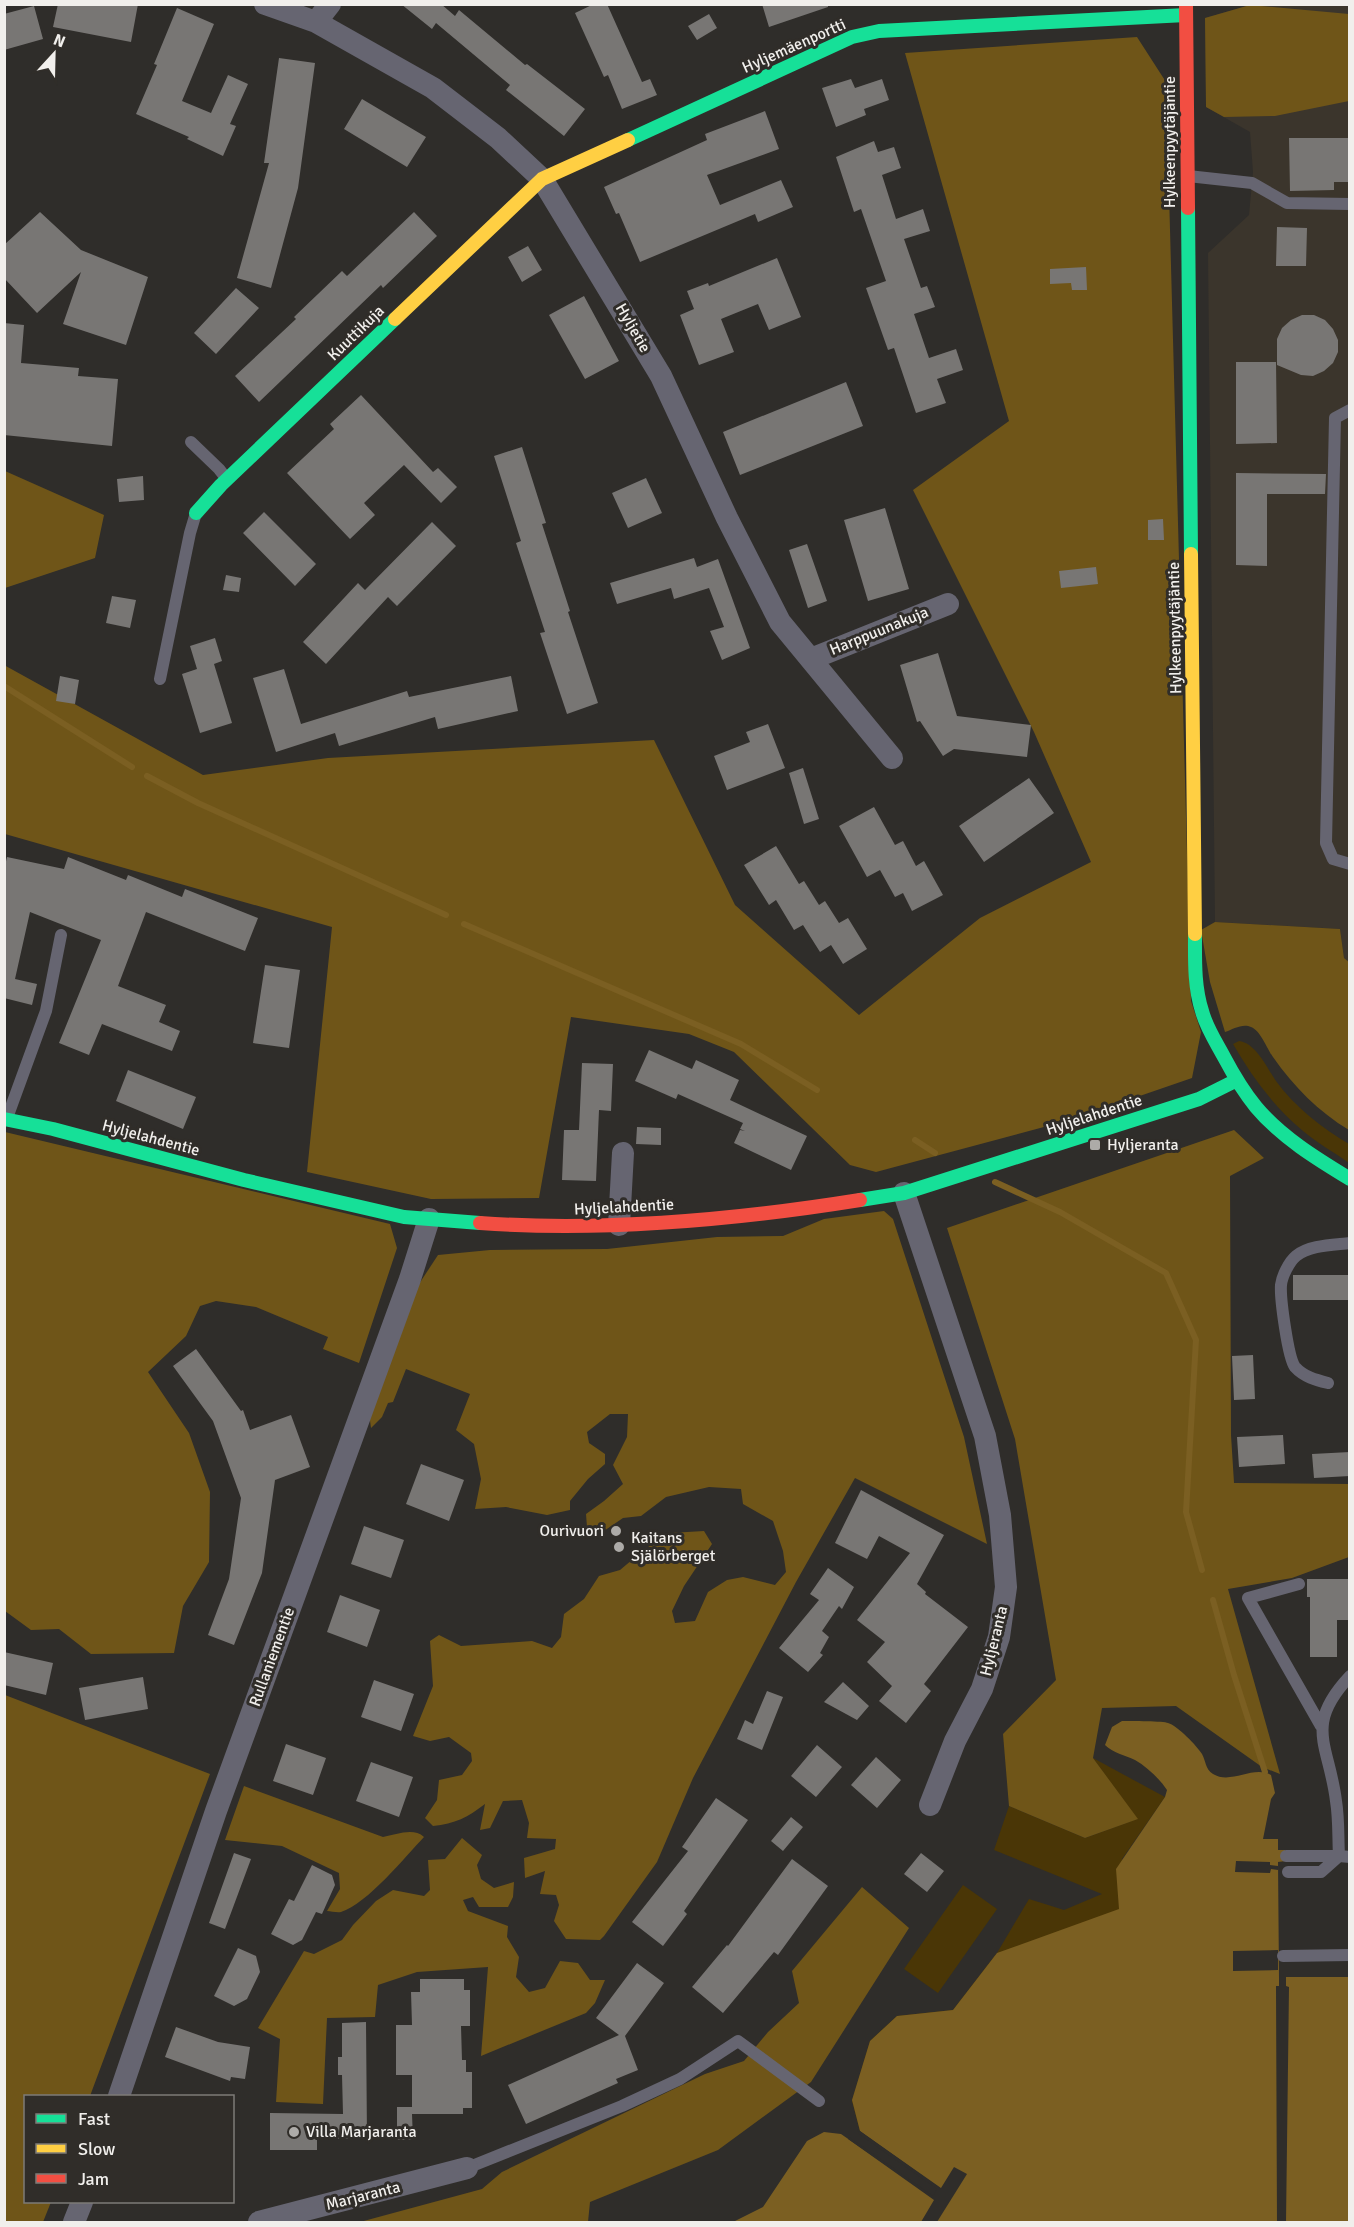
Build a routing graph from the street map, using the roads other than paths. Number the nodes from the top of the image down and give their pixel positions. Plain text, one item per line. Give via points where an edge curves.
1 (265, 4) edge
2 (1186, 10) edge
3 (323, 13) edge
4 (1187, 176) junction
5 (542, 179) junction
6 (1350, 204) edge
7 (1350, 410) edge
8 (191, 442) dead end
9 (227, 479) junction
10 (196, 513) joint
11 (948, 604) dead end
12 (811, 659) junction
13 (160, 679) dead end
14 (892, 758) dead end
15 (1350, 864) edge
16 (61, 935) dead end
17 (1237, 1080) junction
18 (6, 1119) edge
19 (623, 1153) dead end
20 (1350, 1179) edge
21 (904, 1193) junction
22 (429, 1219) junction
23 (619, 1225) junction
24 (1350, 1243) edge
25 (1328, 1383) dead end
26 (1299, 1584) dead end
27 (1350, 1676) edge
28 (1321, 1726) junction
29 (930, 1805) dead end
30 (1286, 1856) dead end
31 (1344, 1856) edge
32 (1288, 1872) dead end
33 (1350, 1955) edge
34 (1283, 1956) dead end
35 (119, 2095) edge
36 (819, 2101) dead end
37 (467, 2168) joint
38 (82, 2203) edge
39 (74, 2223) edge
40 (260, 2223) edge

1 - 3 street, Hyljetie
2 - 4 street, Hylkeenpyytäjäntie
2 - 5 street, Hyljemäenportti via 879,31 852,37
3 - 5 street, Hyljetie via 433,88 498,138
4 - 6 lane via 1252,183 1287,203
4 - 17 street, Hylkeenpyytäjäntie via 1195,975 1202,1012
5 - 9 street, Kuuttikuja
5 - 12 street, Hyljetie via 661,376 780,622
7 - 15 lane via 1335,418 1326,843 1333,859
8 - 9 lane
9 - 10 street, Kuuttikuja
10 - 13 lane
11 - 12 street, Harppuunakuja
12 - 14 street, Hyljetie
16 - 18 lane via 46,1011
17 - 20 street, Hylkeenpyytäjäntie via 1257,1108 1285,1135
17 - 21 street, Hyljelahdentie via 1199,1099
18 - 22 street, Hyljelahdentie via 274,1187
19 - 23 street
21 - 23 street, Hyljelahdentie via 778,1213
21 - 29 street, Hyljeranta via 985,1436 1000,1515 1006,1587 999,1637 982,1689 955,1740
22 - 23 street, Hyljelahdentie via 553,1226
22 - 35 street, Rullaniementie via 216,1811
24 - 25 lane via 1315,1248 1296,1256 1281,1285 1288,1348 1294,1366 1310,1378
26 - 28 lane via 1248,1598
27 - 28 lane via 1337,1689
28 - 31 lane
30 - 31 lane
31 - 32 lane via 1321,1872
33 - 34 lane
36 - 37 lane via 738,2041 680,2079
37 - 40 street, Marjaranta
38 - 39 street

